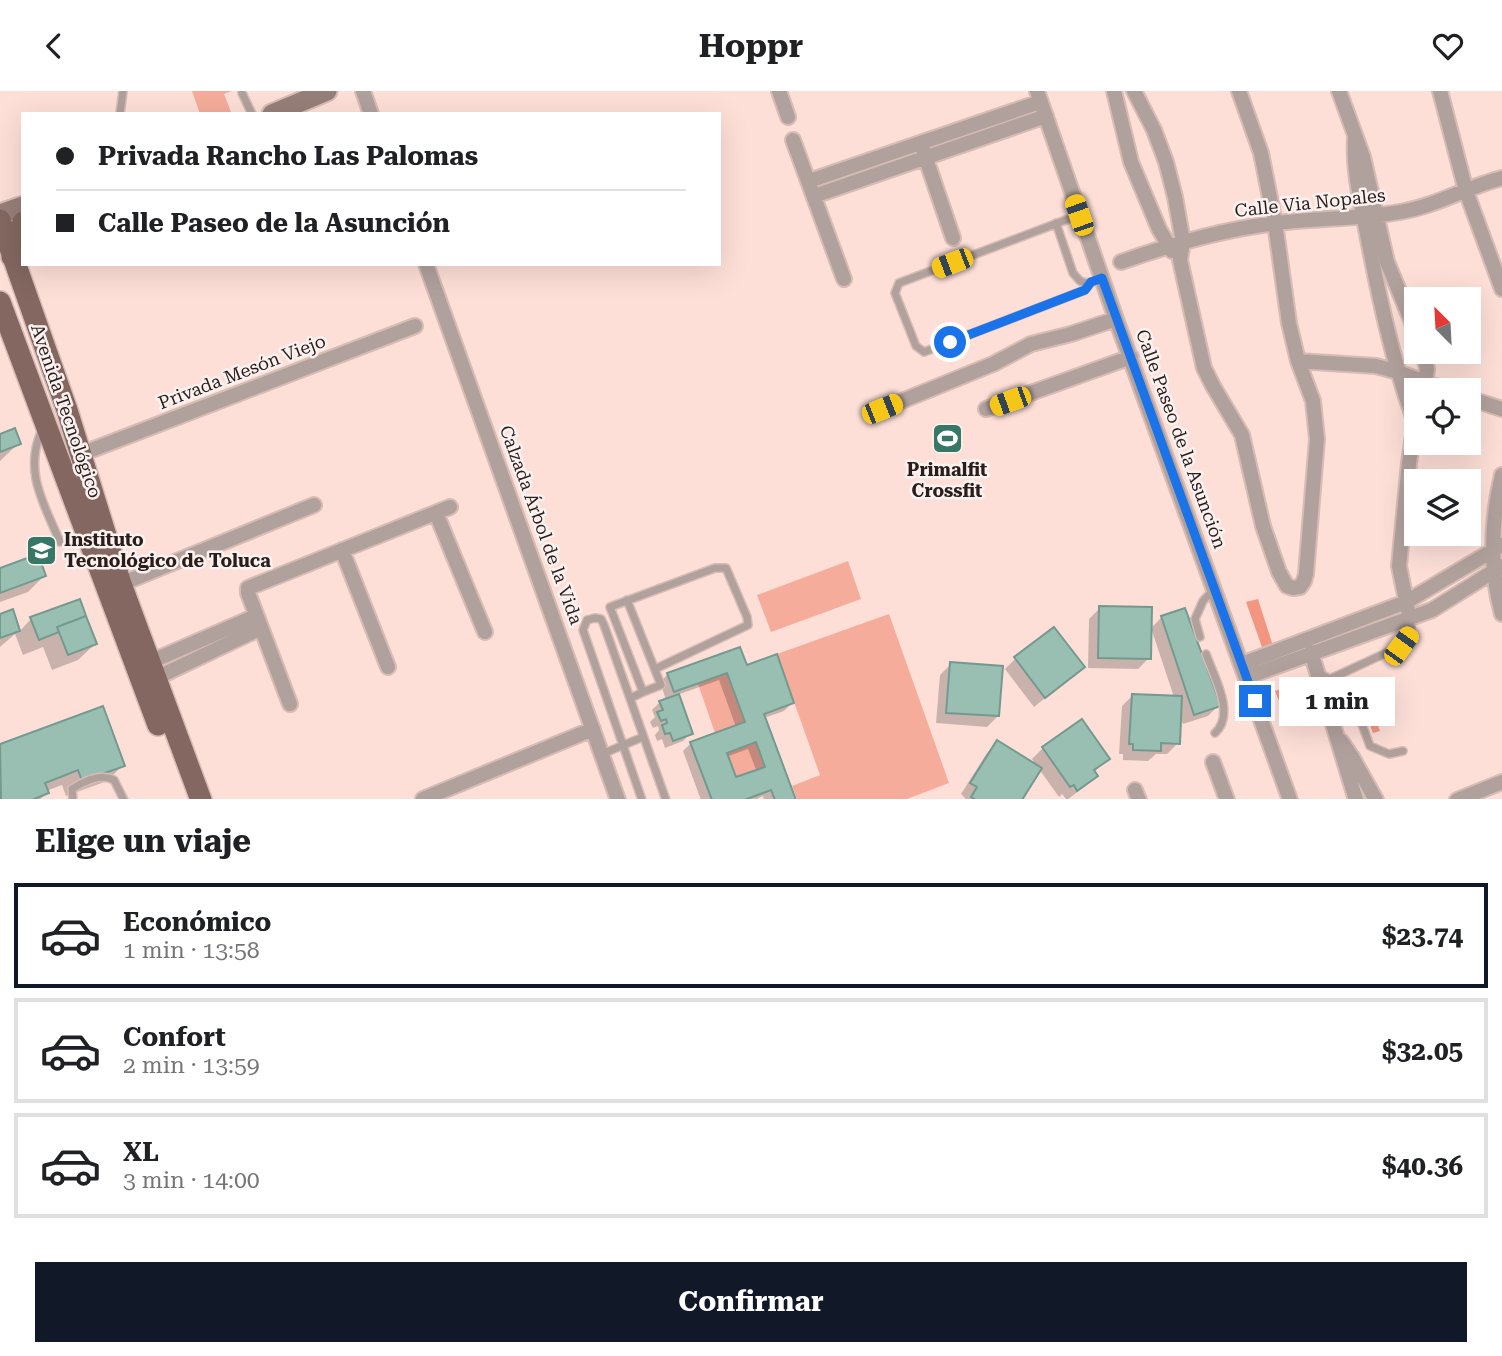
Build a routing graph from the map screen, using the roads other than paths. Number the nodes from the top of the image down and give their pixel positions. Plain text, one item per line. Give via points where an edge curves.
1 (123, 91) edge
2 (327, 91) edge
3 (363, 91) edge
4 (779, 91) edge
5 (1114, 91) edge
6 (1135, 91) edge
7 (1239, 91) edge
8 (1339, 91) edge
9 (1440, 91) edge
10 (242, 93) dead end
11 (1039, 96) edge
12 (120, 112) edge
13 (251, 112) edge
14 (277, 112) edge
15 (370, 112) edge
16 (1046, 116) junction
17 (788, 117) dead end
18 (793, 140) dead end
19 (923, 150) junction
20 (1502, 178) edge
21 (809, 181) junction
22 (1466, 191) junction
23 (814, 196) junction
24 (21, 207) edge
25 (0, 214) edge
26 (1079, 215) junction
27 (1369, 217) junction
28 (0, 220) edge
29 (1056, 223) junction
30 (1275, 223) junction
31 (21, 228) edge
32 (953, 238) dead end
33 (1182, 242) junction
34 (1167, 246) junction
35 (12, 257) junction
36 (1180, 260) junction
37 (1121, 262) dead end
38 (427, 266) edge
39 (844, 279) dead end
40 (1096, 280) junction
41 (1502, 289) edge
42 (0, 302) edge
43 (1404, 303) edge
44 (1116, 319) junction
45 (415, 326) dead end
46 (1131, 356) junction
47 (1298, 361) junction
48 (52, 366) junction
49 (1398, 372) junction
50 (28, 376) junction
51 (1409, 378) edge
52 (1404, 388) edge
53 (1481, 402) edge
54 (882, 409) dead end
55 (986, 409) dead end
56 (1502, 409) edge
57 (46, 423) junction
58 (81, 454) junction
59 (1411, 455) edge
60 (1502, 475) edge
61 (314, 505) dead end
62 (60, 542) dead end
63 (1497, 548) edge
64 (342, 550) junction
65 (1498, 570) edge
66 (121, 584) junction
67 (1215, 589) junction
68 (627, 600) junction
69 (1406, 602) junction
70 (1502, 614) edge
71 (1411, 618) junction
72 (259, 622) junction
73 (485, 632) dead end
74 (1200, 638) dead end
75 (1325, 640) junction
76 (1311, 652) junction
77 (1206, 654) dead end
78 (161, 666) junction
79 (388, 667) dead end
80 (655, 669) junction
81 (1245, 670) junction
82 (1325, 676) junction
83 (643, 692) junction
84 (631, 698) junction
85 (290, 704) dead end
86 (593, 729) junction
87 (1215, 733) dead end
88 (643, 737) junction
89 (1340, 740) junction
90 (623, 745) junction
91 (1403, 751) dead end
92 (601, 754) junction
93 (1213, 762) dead end
94 (1502, 782) edge
95 (72, 799) edge
96 (124, 799) edge
97 (186, 799) edge
98 (201, 799) edge
99 (423, 799) edge
100 (618, 799) edge
101 (642, 799) edge
102 (666, 799) edge
103 (1227, 799) edge
104 (1290, 799) edge
105 (1356, 799) edge
106 (1375, 799) edge
107 (1460, 799) edge

1 - 12 lane
2 - 14 street
3 - 15 street
4 - 17 street
5 - 34 street via 1131,162
6 - 33 street via 1166,162
7 - 30 street via 1261,153
8 - 27 street via 1355,138
9 - 22 street
10 - 13 lane
11 - 16 street, Calle Paseo de la Asunción
11 - 19 street
16 - 19 street
16 - 26 street, Calle Paseo de la Asunción
18 - 21 street
19 - 21 street
19 - 23 street
19 - 32 street
20 - 22 street, Calle Via Nopales
21 - 23 street
22 - 27 street, Calle Via Nopales via 1423,207
22 - 41 street
23 - 39 street
24 - 25 street
26 - 29 lane
26 - 40 street, Calle Paseo de la Asunción
27 - 30 street, Calle Via Nopales
27 - 43 street
27 - 49 street via 1381,310
28 - 35 main road, Avenida Tecnológico
29 - 40 lane via 1076,278 1084,283
29 - 40 lane via 899,283 895,293 916,346 924,352 1085,290
30 - 33 street, Calle Via Nopales
30 - 47 street
31 - 35 main road
33 - 34 street, Calle Via Nopales
33 - 36 street
34 - 36 street
34 - 37 street, Calle Via Nopales
35 - 48 main road, Avenida Tecnológico
36 - 47 street via 1204,368 1242,435 1270,549 1283,580 1293,588 1300,587 1306,574 1317,439 1313,401
38 - 86 street, Calzada Árbol de la Vida
40 - 44 street, Calle Paseo de la Asunción
42 - 50 main road, Avenida Tecnológico
44 - 46 street, Calle Paseo de la Asunción
44 - 54 street via 1031,344
45 - 58 street, Privada Mesón Viejo
46 - 55 street
46 - 67 street, Calle Paseo de la Asunción
47 - 49 street via 1349,363
48 - 50 main road via 41,364
48 - 58 main road, Avenida Tecnológico
49 - 51 street
49 - 52 street
50 - 57 main road, Avenida Tecnológico
53 - 56 street
57 - 62 lane via 33,469
57 - 97 main road, Avenida Tecnológico
58 - 66 main road, Avenida Tecnológico
59 - 69 street via 1399,566
60 - 63 street via 1494,524
61 - 66 street
63 - 65 street
63 - 69 street
64 - 72 street via 249,586
64 - 73 street via 443,510
64 - 79 street
65 - 70 street
65 - 71 street
66 - 78 main road, Avenida Tecnológico
67 - 74 lane via 1195,619
67 - 81 street, Calle Paseo de la Asunción
68 - 80 lane
68 - 80 lane via 719,567 726,568 734,583 748,625
68 - 83 lane via 610,610
69 - 71 street
69 - 75 street
71 - 75 street
71 - 82 lane via 1411,632 1401,646
72 - 78 street
72 - 85 street
75 - 76 street
75 - 81 street
76 - 81 street
76 - 82 street
77 - 87 lane via 1225,710 1222,727
78 - 98 main road, Avenida Tecnológico
80 - 83 lane via 661,685
81 - 104 street, Calle Paseo de la Asunción
82 - 89 street
82 - 91 lane via 1345,690 1370,746 1389,754
83 - 84 lane
84 - 88 lane
84 - 90 lane via 603,622 598,618 587,621 583,629
86 - 92 street, Calzada Árbol de la Vida
86 - 99 street
88 - 90 lane
88 - 102 lane
89 - 105 street
89 - 106 street
90 - 92 lane
90 - 101 lane
92 - 100 street, Calzada Árbol de la Vida
93 - 103 street
94 - 107 street
95 - 96 lane via 72,789 104,777 114,780

